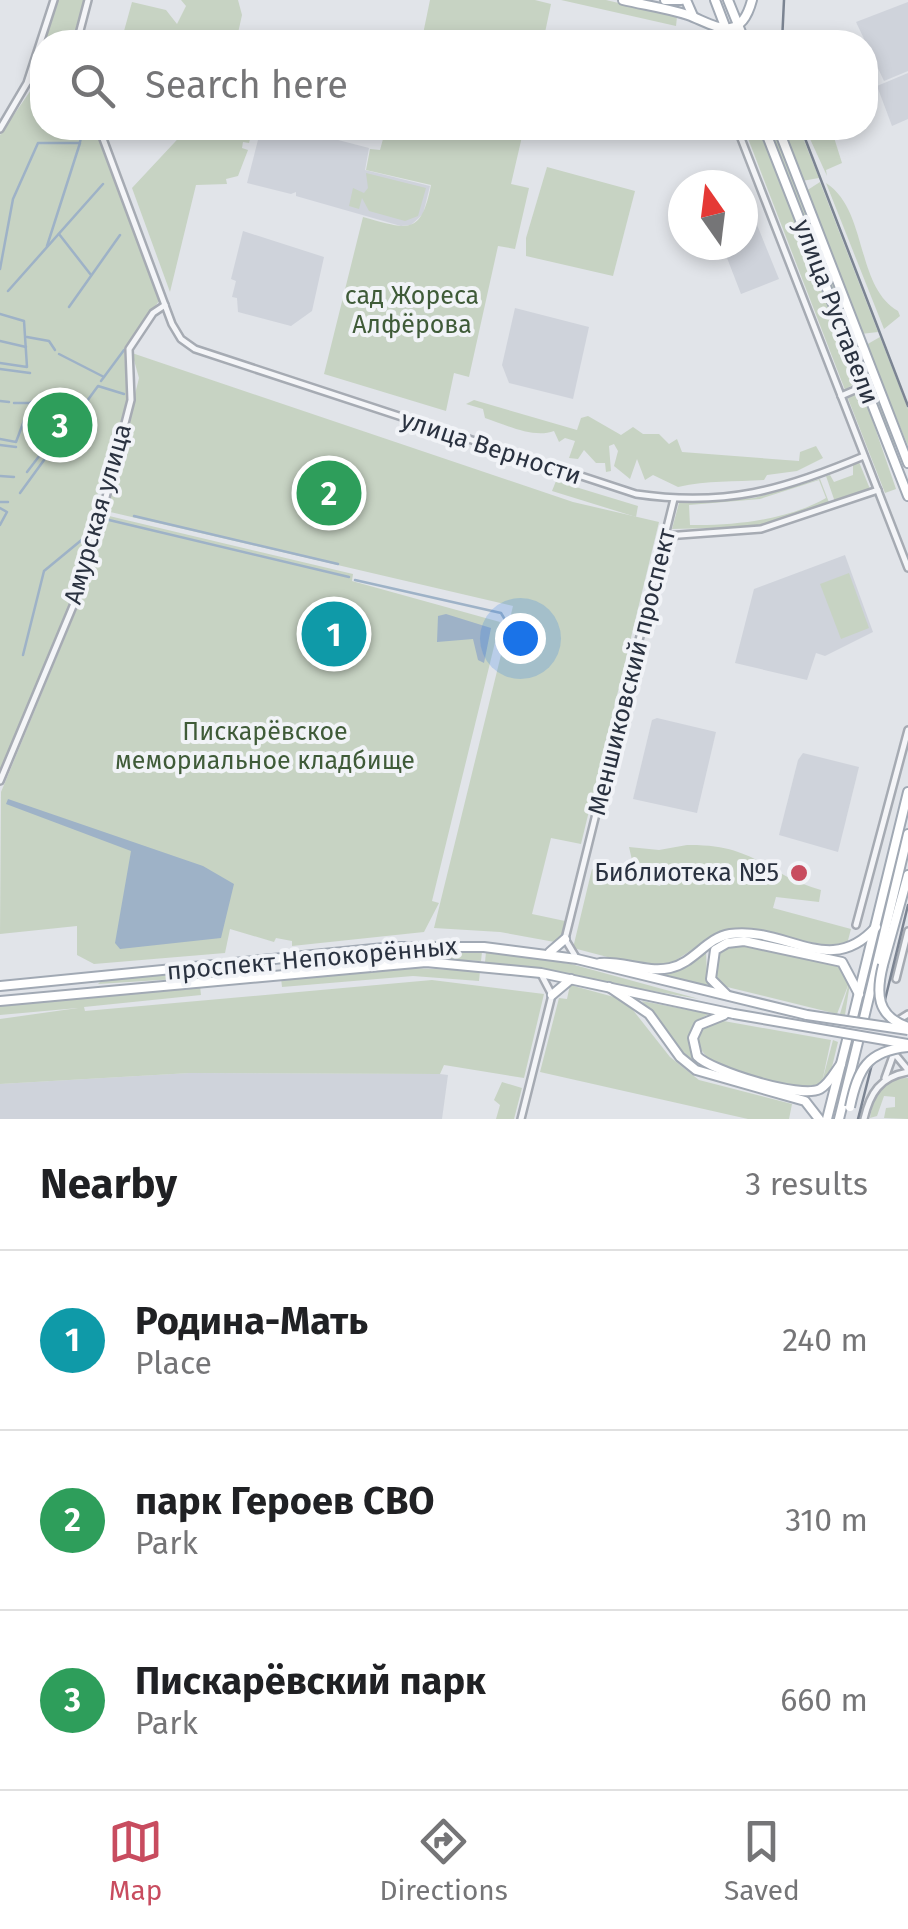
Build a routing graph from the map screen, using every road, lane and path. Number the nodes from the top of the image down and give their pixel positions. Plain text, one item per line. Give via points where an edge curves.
1 (54, 0) edge
2 (88, 0) edge
3 (665, 0) edge
4 (683, 0) edge
5 (715, 0) edge
6 (728, 0) edge
7 (629, 1) edge
8 (752, 1) edge
9 (693, 16) junction
10 (737, 24) junction
11 (726, 28) junction
12 (45, 30) edge
13 (79, 30) edge
14 (739, 30) edge
15 (30, 77) edge
16 (28, 83) joint
17 (0, 129) edge
18 (103, 140) edge
19 (742, 140) edge
20 (769, 140) edge
21 (783, 140) edge
22 (165, 304) junction
23 (864, 386) junction
24 (841, 396) junction
25 (864, 456) junction
26 (908, 464) edge
27 (878, 490) junction
28 (908, 496) edge
29 (674, 499) junction
30 (666, 536) junction
31 (908, 568) edge
32 (908, 730) edge
33 (0, 781) edge
34 (908, 792) edge
35 (908, 834) edge
36 (908, 874) edge
37 (856, 925) dead end
38 (876, 927) junction
39 (908, 931) edge
40 (565, 940) junction
41 (547, 954) junction
42 (577, 958) junction
43 (596, 964) junction
44 (541, 973) junction
45 (90, 978) junction
46 (571, 979) junction
47 (896, 979) dead end
48 (0, 986) edge
49 (609, 986) junction
50 (92, 993) junction
51 (552, 994) junction
52 (859, 994) junction
53 (736, 1001) junction
54 (0, 1002) edge
55 (733, 1014) junction
56 (908, 1014) edge
57 (858, 1020) junction
58 (900, 1020) dead end
59 (908, 1029) edge
60 (853, 1039) junction
61 (908, 1045) edge
62 (841, 1064) junction
63 (908, 1071) edge
64 (884, 1081) junction
65 (521, 1119) edge
66 (819, 1119) edge
67 (827, 1119) edge
68 (838, 1119) edge
69 (847, 1119) edge
70 (864, 1119) edge

1 - 12 street
2 - 13 street
3 - 4 main road
4 - 9 main road
5 - 11 main road
6 - 10 main road
7 - 9 main road
8 - 10 main road
9 - 11 main road via 708,27
10 - 11 main road
10 - 14 main road
15 - 16 street
16 - 17 street
18 - 22 street, улица Верности
19 - 24 street
20 - 23 main road, улица Руставели
21 - 26 main road, улица Руставели
22 - 29 street, улица Верности via 181,339 202,351 614,488
22 - 33 street, Амурская улица via 152,313 128,354 131,400 86,575
23 - 24 street
23 - 28 main road, улица Руставели
24 - 25 street
25 - 27 street
25 - 29 street, улица Верности via 760,494
27 - 30 street via 761,529
27 - 31 street
29 - 30 street, Меншиковский проспект
30 - 40 street, Меншиковский проспект
32 - 37 street
34 - 38 main road
35 - 57 main road
36 - 59 main road, bridge via 877,990 880,1005
38 - 43 main road via 844,951 736,934 716,938 668,969
38 - 52 main road
39 - 47 street
40 - 41 main road
40 - 42 street
41 - 42 main road, проспект Непокорённых
41 - 45 main road, проспект Непокорённых via 427,945
42 - 43 main road, проспект Непокорённых
43 - 53 main road, проспект Непокорённых
44 - 46 main road, проспект Непокорённых
44 - 50 main road, проспект Непокорённых via 394,963
44 - 51 street
45 - 48 main road, проспект Непокорённых
45 - 50 main road
46 - 49 main road, проспект Непокорённых
46 - 51 main road
49 - 55 main road, проспект Непокорённых
49 - 66 main road via 649,1014 696,1070 806,1101
50 - 54 main road, проспект Непокорённых
51 - 65 street
52 - 53 main road via 842,962 735,941 715,950 710,969 719,990
52 - 57 main road
53 - 57 main road, проспект Непокорённых, bridge
55 - 60 main road, проспект Непокорённых, bridge
55 - 62 main road via 705,1020 694,1031 697,1056 716,1070 808,1092 825,1085
56 - 58 street
57 - 59 main road, проспект Непокорённых, bridge
60 - 61 main road, проспект Непокорённых, bridge
60 - 62 main road
60 - 68 main road
61 - 69 main road, bridge via 863,1064
62 - 67 main road
63 - 64 street
63 - 64 street via 894,1052
64 - 70 street via 870,1096

